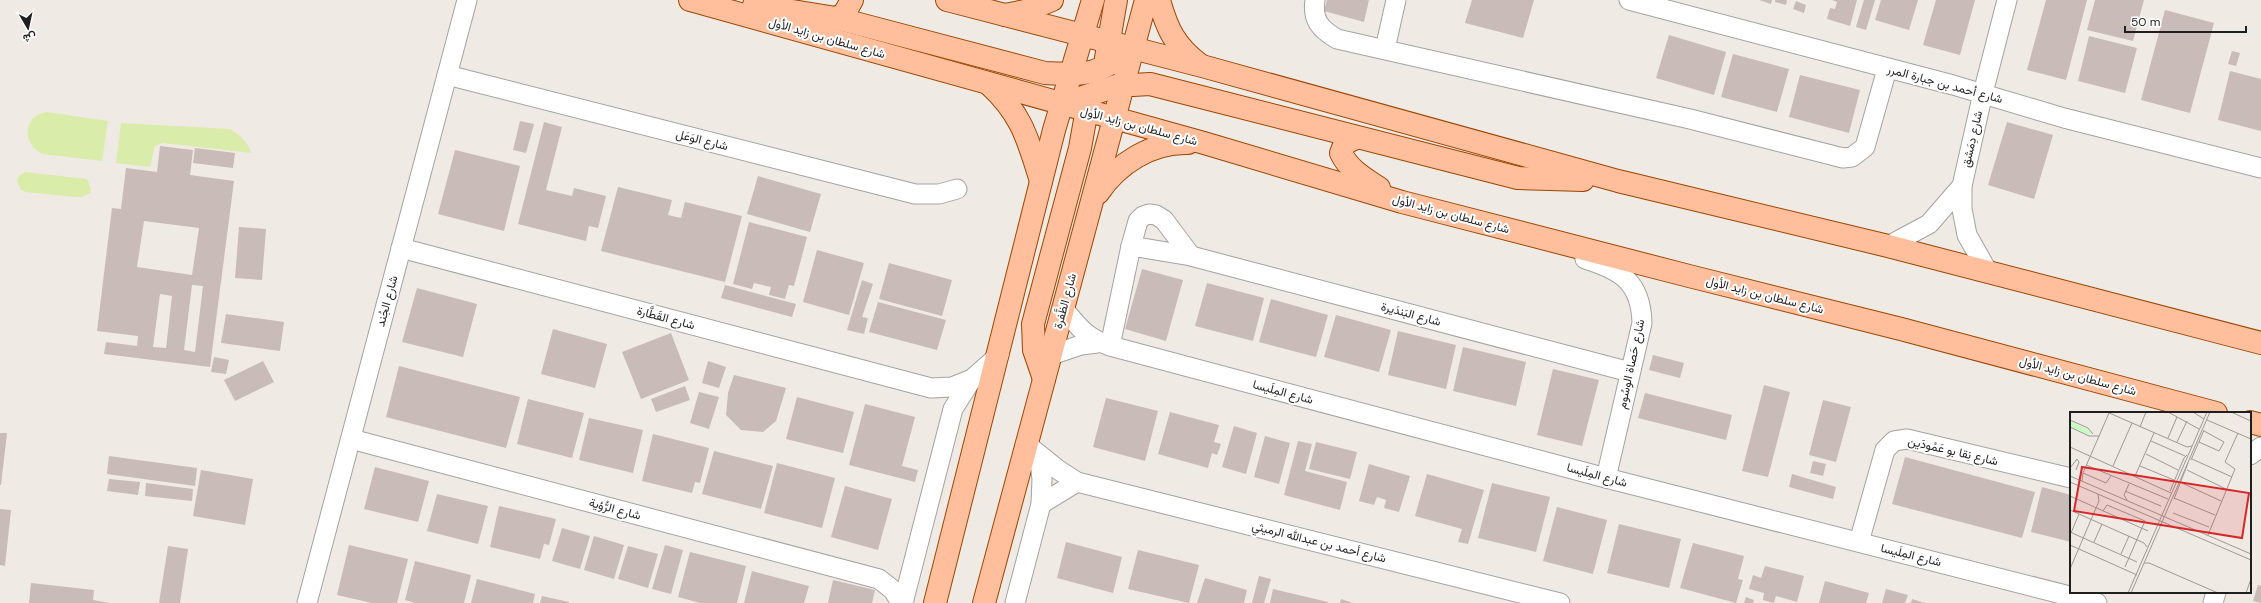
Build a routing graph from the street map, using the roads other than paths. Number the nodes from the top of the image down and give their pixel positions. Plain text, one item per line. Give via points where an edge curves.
1 (467, 0) edge
2 (852, 0) edge
3 (946, 0) edge
4 (1052, 0) edge
5 (1093, 0) edge
6 (1116, 0) edge
7 (1146, 0) edge
8 (1159, 0) edge
9 (1315, 0) edge
10 (1396, 0) edge
11 (1629, 0) edge
12 (2007, 0) edge
13 (698, 2) edge
14 (1005, 15) junction
15 (836, 18) junction
16 (1083, 37) junction
17 (1108, 43) junction
18 (1134, 49) junction
19 (1385, 49) junction
20 (1202, 66) junction
21 (1887, 69) junction
22 (447, 75) junction
23 (988, 83) junction
24 (1096, 85) junction
25 (1983, 93) junction
26 (1062, 104) junction
27 (1114, 118) junction
28 (1356, 138) junction
29 (1204, 144) junction
30 (2261, 168) edge
31 (1041, 181) junction
32 (1618, 181) junction
33 (1962, 186) junction
34 (957, 189) dead end
35 (1093, 200) junction
36 (1402, 202) junction
37 (1492, 225) junction
38 (1131, 246) junction
39 (1888, 246) junction
40 (401, 248) junction
41 (1191, 256) junction
42 (1988, 272) junction
43 (1063, 308) junction
44 (2261, 343) edge
45 (1103, 344) junction
46 (999, 355) junction
47 (1051, 355) junction
48 (1630, 372) junction
49 (972, 379) junction
50 (1044, 379) junction
51 (931, 388) junction
52 (2212, 412) edge
53 (2251, 422) edge
54 (2261, 425) edge
55 (947, 430) junction
56 (350, 439) junction
57 (2261, 447) edge
58 (1032, 449) junction
59 (2251, 454) edge
60 (1606, 478) junction
61 (2070, 478) edge
62 (1077, 482) junction
63 (1041, 504) junction
64 (1859, 542) junction
65 (912, 564) junction
66 (879, 579) junction
67 (1021, 581) junction
68 (2216, 593) edge
69 (1529, 599) edge
70 (307, 603) edge
71 (902, 603) edge
72 (935, 603) edge
73 (984, 603) edge
74 (1015, 603) edge
75 (1031, 603) edge
76 (1560, 603) edge
77 (2097, 603) edge
78 (2213, 603) edge

1 - 22 street, شارع الجُند
2 - 15 main road via 844,14
3 - 14 main road
4 - 14 main road via 1025,11
5 - 16 main road, شارع الظَّفرة
6 - 17 main road
7 - 18 main road, شارع الظَّفرة
8 - 20 main road via 1170,33 1183,52
9 - 19 street via 1314,14 1317,24 1324,31 1337,39
10 - 19 street
11 - 21 street, شارع أحمد بن جبارة المرر
12 - 25 street, شارع دِمَشق
13 - 15 main road via 764,6
13 - 23 main road, شارع سلطان بن زايد الأول
14 - 16 main road
15 - 24 main road
16 - 17 main road
16 - 24 main road, شارع الظَّفرة
17 - 18 main road
17 - 24 main road
18 - 20 main road
18 - 24 main road, شارع الظَّفرة
19 - 21 street via 1690,119 1843,158 1852,157 1865,147
20 - 32 main road
21 - 25 street, شارع أحمد بن جبارة المرر
22 - 34 street, شارع الوَعَل via 915,194 939,194
22 - 40 street, شارع الجُند
23 - 26 main road, شارع سلطان بن زايد الأول
23 - 31 main road via 1004,97 1024,128
24 - 26 main road, شارع الظَّفرة
24 - 26 main road, شارع سلطان بن زايد الأول
24 - 27 main road, شارع الظَّفرة
24 - 27 main road, شارع سلطان بن زايد الأول
24 - 28 main road via 1150,84
24 - 50 main road via 1033,324 1034,350
25 - 30 street, شارع أحمد بن جبارة المرر via 2064,118
25 - 33 street, شارع دِمَشق
26 - 31 main road, شارع الظَّفرة
27 - 29 main road, شارع سلطان بن زايد الأول
27 - 35 main road, شارع الظَّفرة
28 - 32 main road via 1518,178
28 - 36 main road via 1345,143 1342,153 1345,162 1357,174
29 - 35 main road via 1180,143 1156,148 1133,158 1117,170
29 - 36 main road, شارع سلطان بن زايد الأول
31 - 46 main road, شارع الظَّفرة
32 - 39 main road
33 - 39 street, شارع دِمَشق via 1929,224
33 - 42 street, شارع دِمَشق via 1962,209 1967,235
35 - 43 main road, شارع الظَّفرة
36 - 37 main road, شارع سلطان بن زايد الأول
37 - 48 street, شارع حَصاة الوسُوم via 1524,240 1611,267 1624,276 1634,290 1642,323
37 - 52 main road, شارع سلطان بن زايد الأول via 1901,329
38 - 41 street, شارع البَندَيرة
38 - 41 street via 1138,221 1143,216 1156,215 1164,220
38 - 45 street
39 - 42 main road
40 - 51 street, شارع القَطَّارة
40 - 56 street, شارع الجُند
41 - 48 street, شارع البَندَيرة
42 - 44 main road
43 - 45 street, شارع المِلَيسا via 1084,332
43 - 47 main road, شارع الظَّفرة
45 - 47 street, شارع المِلَيسا via 1081,345
45 - 60 street, شارع المِلَيسا
46 - 49 street
46 - 72 main road, شارع الظَّفرة
47 - 50 main road, شارع الظَّفرة
48 - 60 street, شارع حَصاة الوسُوم
49 - 51 street, شارع القَطَّارة via 952,387
49 - 55 street via 957,399
50 - 58 main road, شارع الظَّفرة
51 - 55 street via 943,408
53 - 54 main road
55 - 65 street
56 - 66 street, شارع الرُّؤية
56 - 70 street, شارع الجُند
57 - 59 street
58 - 62 street, شارع أحمد بن عبدالله الرميثي
58 - 63 street via 1042,479
58 - 73 main road, شارع الظَّفرة
60 - 64 street, شارع المِلَيسا
61 - 64 street, شارع نِقا بو عَمُودَين via 1907,438 1894,441 1884,450
62 - 63 street
62 - 69 street, شارع أحمد بن عبدالله الرميثي
63 - 67 street
64 - 77 street, شارع المِلَيسا
65 - 66 street
65 - 71 street
66 - 71 street, شارع الرُّؤية via 893,590
67 - 74 street
67 - 75 street
68 - 78 street
69 - 76 street, شارع أحمد بن عبدالله الرميثي

